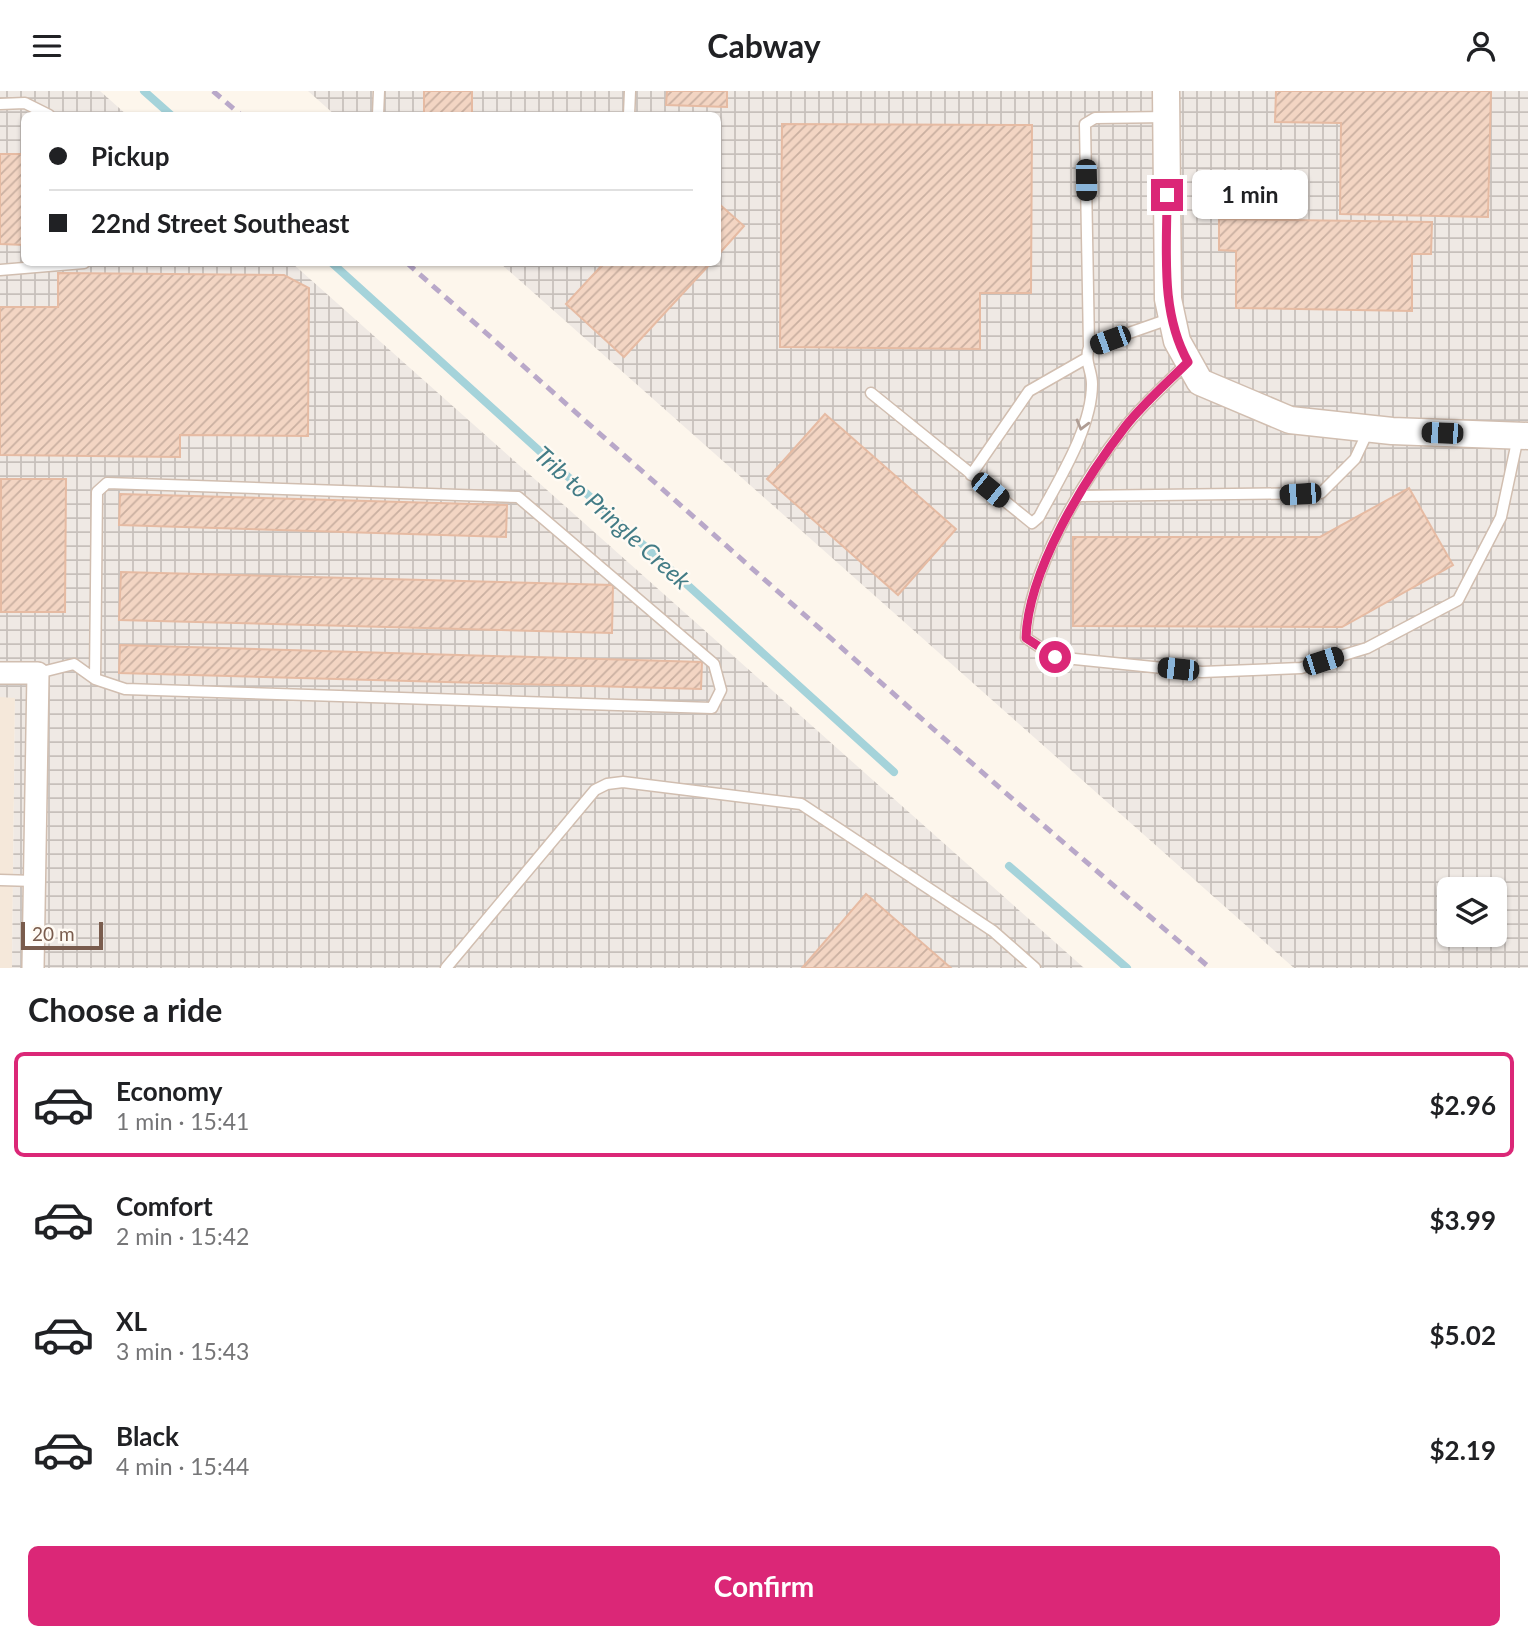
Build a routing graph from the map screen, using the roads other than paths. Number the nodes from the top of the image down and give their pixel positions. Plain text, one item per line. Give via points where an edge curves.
1 (379, 91) edge
2 (630, 91) edge
3 (0, 104) edge
4 (1166, 104) edge
5 (43, 112) edge
6 (378, 112) edge
7 (629, 112) edge
8 (48, 266) edge
9 (0, 270) edge
10 (1172, 318) junction
11 (1089, 347) junction
12 (1085, 359) junction
13 (1194, 372) junction
14 (872, 393) dead end
15 (1369, 428) junction
16 (1523, 436) edge
17 (971, 475) junction
18 (1080, 496) junction
19 (0, 673) edge
20 (38, 673) junction
21 (94, 679) junction
22 (0, 880) edge
23 (35, 881) junction
24 (33, 968) edge
25 (446, 968) edge
26 (1035, 968) edge

1 - 6 lane
2 - 7 lane
3 - 5 lane via 25,103
4 - 10 street
4 - 11 lane via 1085,124
8 - 9 lane
10 - 11 lane
10 - 13 street via 1177,341
11 - 12 lane
12 - 17 lane via 1029,391
12 -> 17 lane via 1093,383 1075,450 1035,521 1028,521
13 - 15 street via 1290,420
13 - 18 lane via 1125,426
14 - 17 lane
15 - 16 street
15 - 18 lane via 1355,459 1321,493
16 - 18 lane via 1501,517 1458,600 1367,648 1301,669 1202,672 1055,657 1037,648 1026,638 1026,620 1053,541
19 - 20 street
20 - 21 lane via 74,664
20 - 23 street
21 - 21 lane via 125,689 712,708 721,690 714,664 518,497 107,484 97,492
22 - 23 lane
23 - 24 street
25 - 26 lane via 595,790 623,782 801,804 993,932

